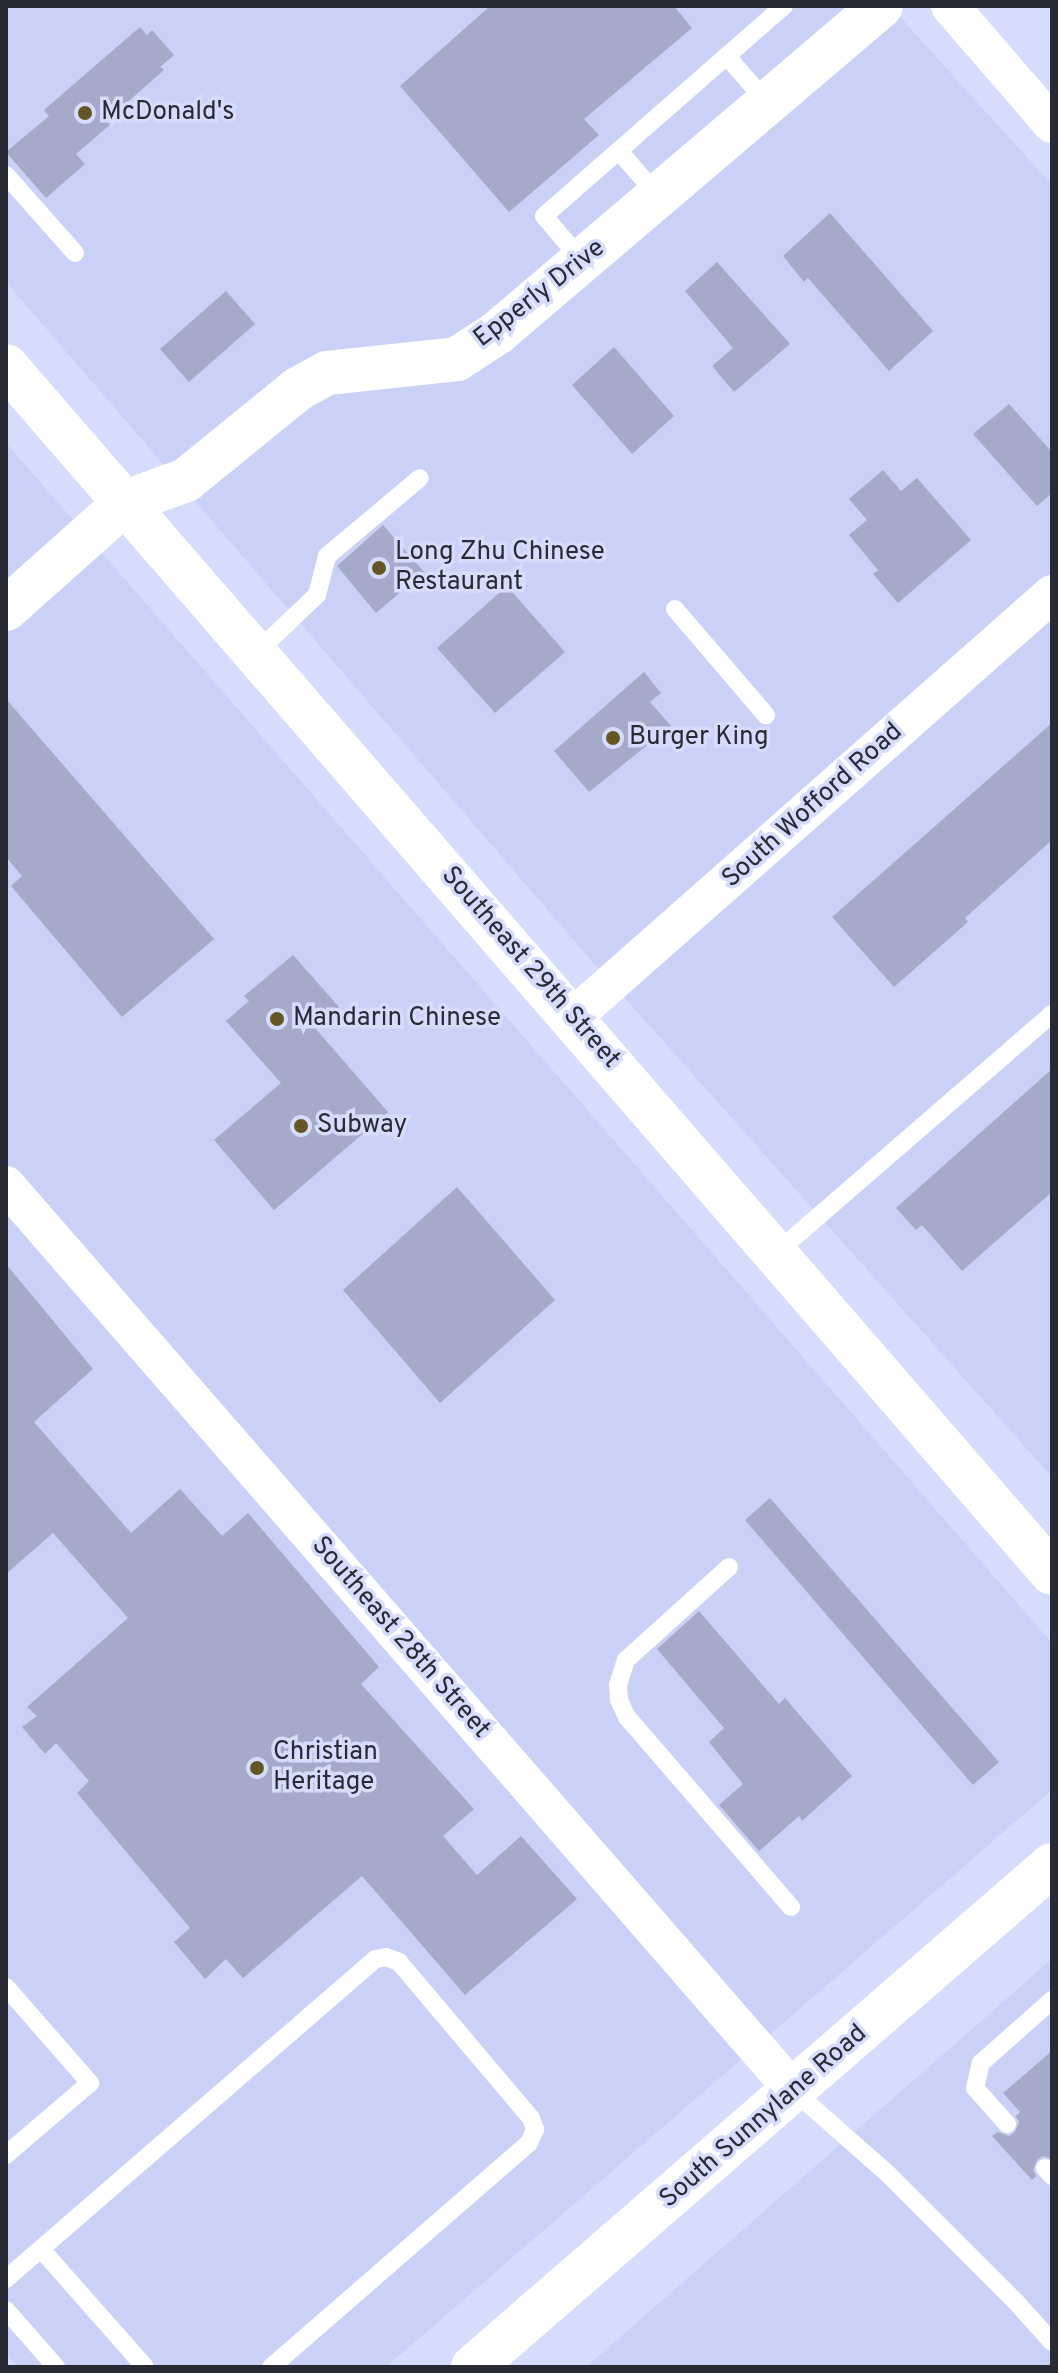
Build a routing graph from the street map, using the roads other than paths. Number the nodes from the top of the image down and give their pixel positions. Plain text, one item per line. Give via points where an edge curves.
1 (784, 6) edge
2 (950, 6) edge
3 (862, 16) edge
4 (727, 56) junction
5 (768, 104) junction
6 (1052, 124) edge
7 (619, 151) junction
8 (6, 175) edge
9 (659, 197) junction
10 (75, 253) dead end
11 (583, 262) junction
12 (6, 366) edge
13 (420, 478) dead end
14 (126, 502) junction
15 (1052, 594) edge
16 (6, 609) edge
17 (675, 609) dead end
18 (256, 653) junction
19 (766, 715) dead end
20 (1052, 1014) edge
21 (573, 1017) junction
22 (6, 1185) edge
23 (776, 1253) junction
24 (729, 1567) dead end
25 (1052, 1573) edge
26 (1052, 1865) edge
27 (791, 1907) dead end
28 (6, 1987) edge
29 (1052, 2000) edge
30 (794, 2091) junction
31 (1007, 2124) dead end
32 (6, 2155) edge
33 (41, 2249) junction
34 (6, 2279) edge
35 (6, 2310) edge
36 (1052, 2342) edge
37 (56, 2367) edge
38 (145, 2367) edge
39 (271, 2367) edge
40 (473, 2367) edge

1 - 4 lane
2 - 6 street
3 - 5 main road, Epperly Drive
4 - 5 lane
4 - 7 lane
5 - 9 main road, Epperly Drive
7 - 9 lane
7 - 11 lane via 544,216
8 - 10 lane
9 - 11 main road, Epperly Drive
11 - 14 main road, Epperly Drive via 457,359 327,373 298,389 186,480
12 - 14 main road, Southeast 29th Street
13 - 18 lane via 327,556 317,595
14 - 16 main road, Epperly Drive
14 - 18 main road, Southeast 29th Street
15 - 21 street, South Wofford Road
17 - 19 lane
18 - 21 main road, Southeast 29th Street
20 - 23 lane
21 - 23 main road, Southeast 29th Street
22 - 30 street, Southeast 28th Street
23 - 25 main road, Southeast 29th Street
24 - 27 lane via 626,1660 619,1700 627,1717
26 - 30 main road, South Sunnylane Road
28 - 32 lane via 90,2083
29 - 31 lane via 981,2063 975,2088
30 - 36 lane via 888,2174
30 - 40 main road, South Sunnylane Road
33 - 34 lane
33 - 38 lane
33 - 39 lane via 375,1959 399,1962 535,2129 529,2143
35 - 37 lane

